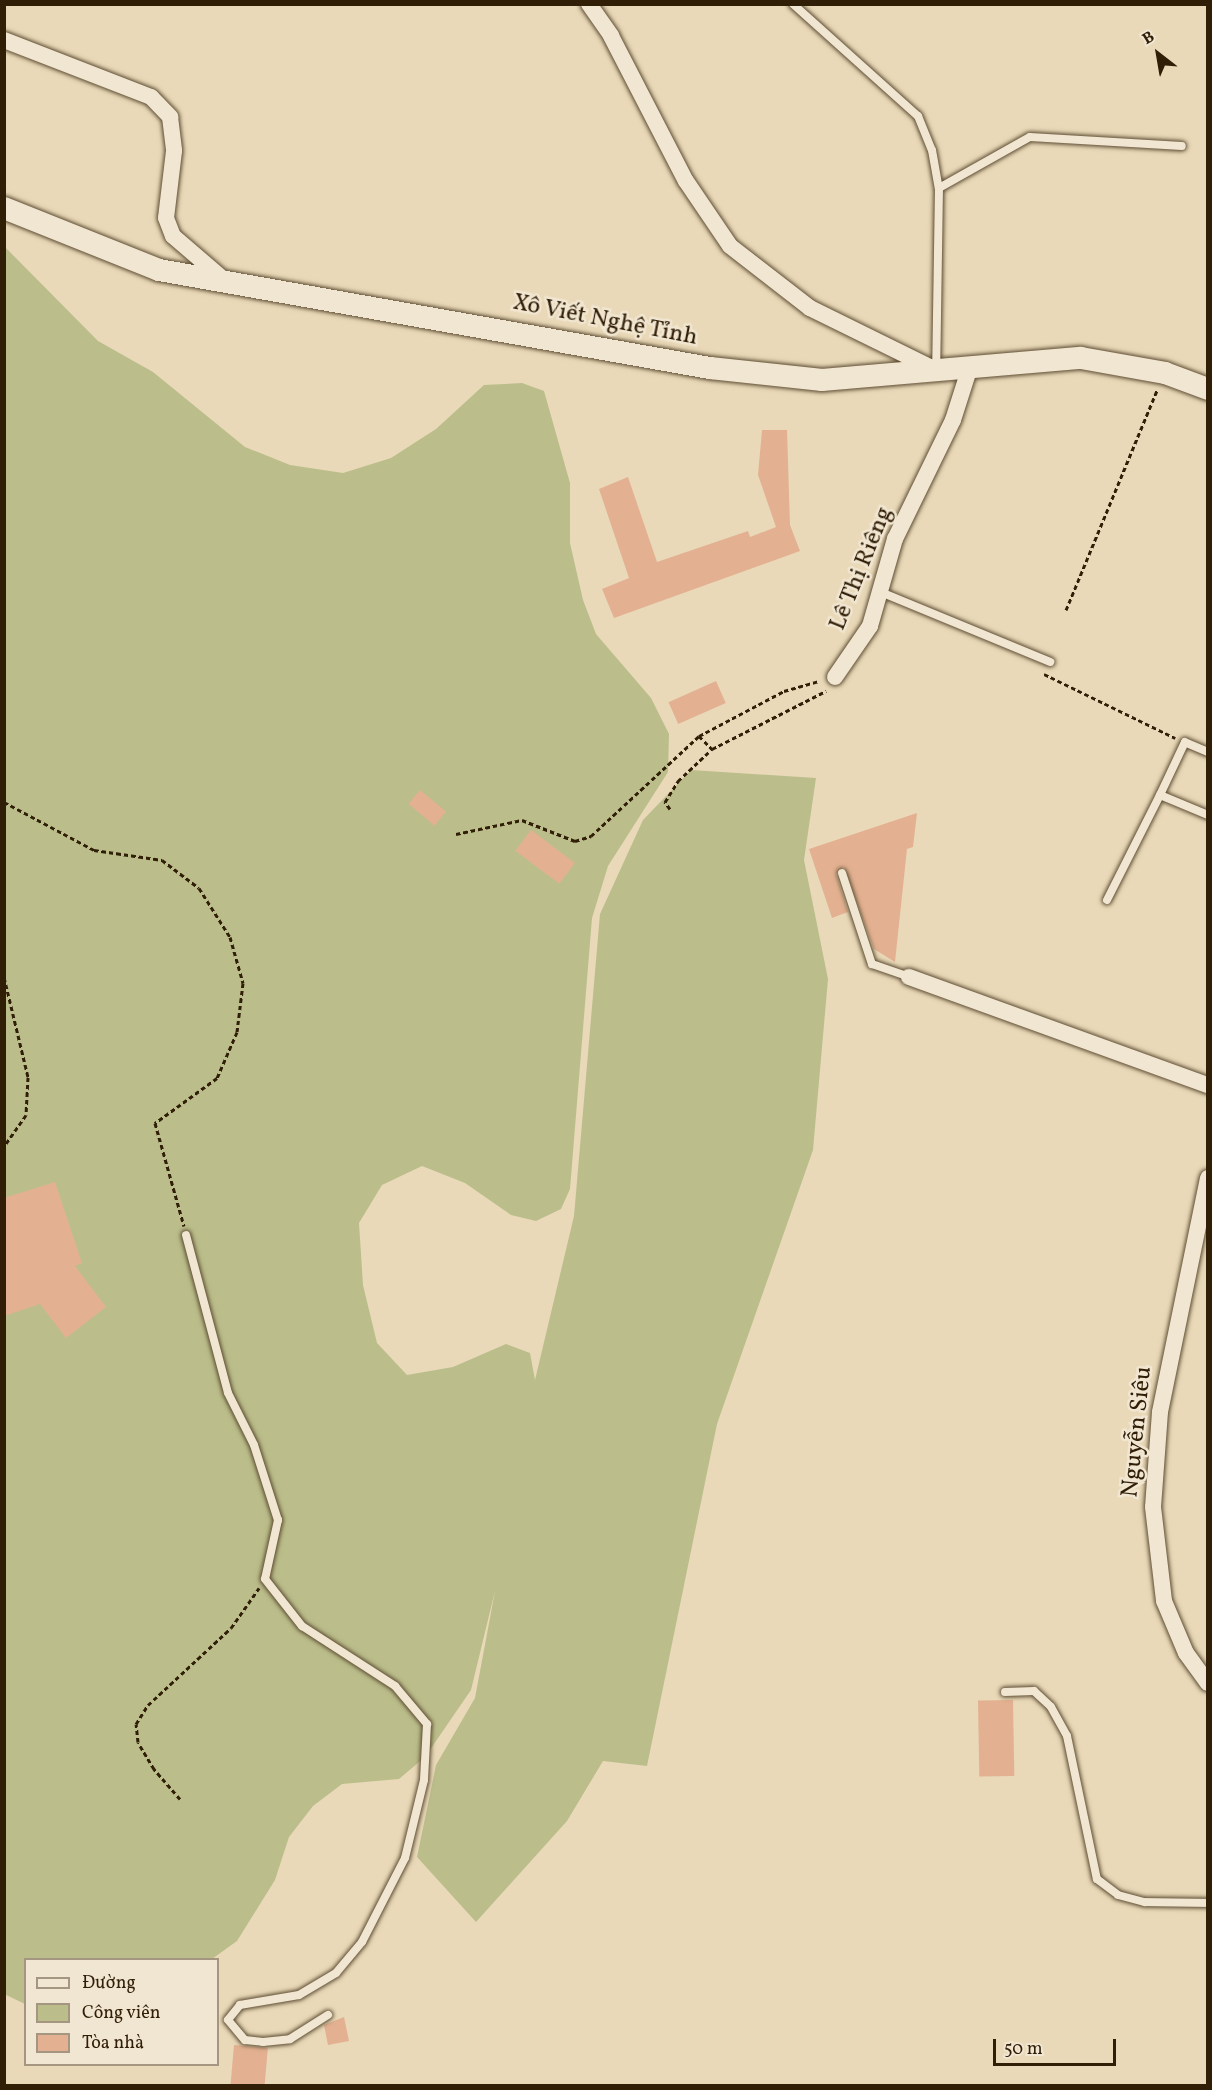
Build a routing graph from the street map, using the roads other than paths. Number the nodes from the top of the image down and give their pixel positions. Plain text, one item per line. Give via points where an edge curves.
1 (589, 4) edge
2 (793, 4) edge
3 (4, 40) edge
4 (1182, 146) dead end
5 (939, 188) junction
6 (4, 208) edge
7 (227, 281) junction
8 (936, 370) junction
9 (969, 370) junction
10 (1208, 389) edge
11 (883, 593) junction
12 (1050, 662) road end
13 (835, 677) road end
14 (1208, 752) edge
15 (1160, 795) junction
16 (1208, 815) edge
17 (842, 873) dead end
18 (1107, 900) dead end
19 (909, 976) joint
20 (1208, 1084) edge
21 (1208, 1178) edge
22 (186, 1235) road end
23 (1208, 1683) edge
24 (1005, 1692) dead end
25 (1208, 1903) edge
26 (328, 2015) dead end

1 - 8 street via 611,36 686,181 730,246 810,308
2 - 5 lane via 918,116 932,150
3 - 7 street via 151,97 170,117 174,151 166,218 172,236
4 - 5 lane via 1030,137
5 - 8 lane
6 - 7 main road, Xô Viết Nghệ Tỉnh via 159,270
7 - 8 main road, Xô Viết Nghệ Tỉnh via 710,369 822,380
8 - 9 main road, Xô Viết Nghệ Tỉnh
9 - 10 main road, Xô Viết Nghệ Tỉnh via 1082,358 1164,373
9 - 11 street, Lê Thị Riêng via 953,420 895,539
11 - 12 lane
11 - 13 street, Lê Thị Riêng via 870,626
14 - 15 lane via 1185,742
15 - 16 lane
15 - 18 lane
17 - 19 lane via 872,964
19 - 20 street
21 - 23 street, Nguyễn Siêu via 1160,1412 1153,1507 1164,1601 1186,1653
22 - 26 lane via 228,1393 254,1444 278,1520 265,1579 302,1626 395,1686 427,1724 424,1780 405,1858 362,1942 336,1974 299,1995 240,2005 228,2020 245,2040 263,2042 290,2039
24 - 25 lane via 1034,1691 1052,1707 1067,1736 1097,1879 1118,1895 1145,1902

